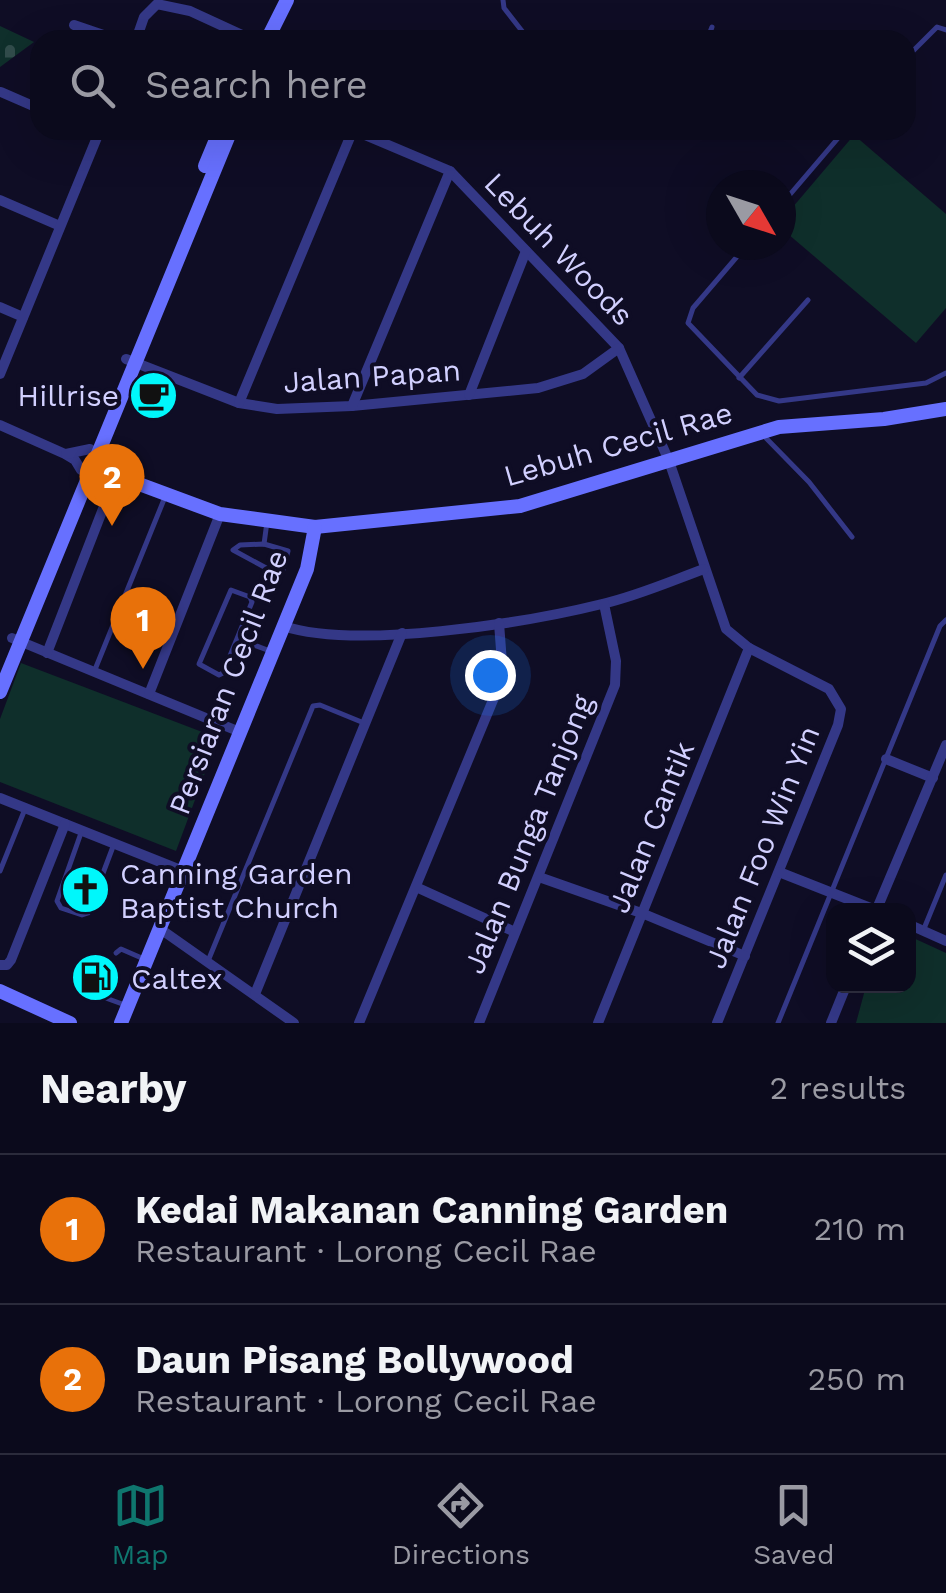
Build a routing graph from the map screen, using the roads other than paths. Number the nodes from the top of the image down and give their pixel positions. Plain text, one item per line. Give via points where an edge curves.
1 (277, 0) edge
2 (288, 0) edge
3 (502, 0) edge
4 (74, 24) dead end
5 (90, 30) edge
6 (140, 30) edge
7 (233, 30) edge
8 (260, 30) edge
9 (272, 30) edge
10 (521, 30) edge
11 (946, 30) edge
12 (916, 48) edge
13 (1, 92) edge
14 (30, 105) edge
15 (92, 140) edge
16 (216, 140) edge
17 (227, 140) edge
18 (349, 140) edge
19 (377, 140) edge
20 (836, 140) edge
21 (450, 171) junction
22 (796, 187) edge
23 (0, 200) edge
24 (60, 226) junction
25 (526, 251) junction
26 (734, 260) edge
27 (808, 300) dead end
28 (0, 307) edge
29 (23, 317) junction
30 (619, 348) junction
31 (129, 360) junction
32 (946, 373) edge
33 (0, 374) edge
34 (738, 378) junction
35 (469, 396) junction
36 (239, 402) junction
37 (352, 406) junction
38 (946, 409) edge
39 (0, 425) edge
40 (760, 432) junction
41 (93, 451) junction
42 (65, 454) junction
43 (668, 461) junction
44 (85, 472) junction
45 (114, 478) junction
46 (132, 481) junction
47 (166, 494) junction
48 (220, 514) junction
49 (268, 522) junction
50 (315, 527) junction
51 (852, 538) dead end
52 (264, 544) junction
53 (704, 569) junction
54 (604, 604) junction
55 (946, 620) edge
56 (499, 623) junction
57 (283, 626) junction
58 (402, 633) junction
59 (237, 638) junction
60 (16, 640) junction
61 (749, 648) junction
62 (47, 652) junction
63 (272, 652) junction
64 (0, 669) edge
65 (94, 672) junction
66 (0, 692) edge
67 (149, 694) junction
68 (364, 723) junction
69 (240, 732) junction
70 (946, 744) edge
71 (886, 759) junction
72 (933, 778) junction
73 (0, 798) edge
74 (25, 808) junction
75 (65, 824) junction
76 (82, 830) junction
77 (114, 844) junction
78 (0, 871) edge
79 (183, 871) junction
80 (779, 872) junction
81 (946, 876) edge
82 (539, 877) junction
83 (416, 888) junction
84 (832, 893) junction
85 (858, 903) edge
86 (880, 903) edge
87 (644, 914) junction
88 (159, 928) junction
89 (916, 928) edge
90 (924, 931) junction
91 (515, 932) junction
92 (946, 941) edge
93 (116, 954) dead end
94 (745, 956) junction
95 (146, 959) junction
96 (208, 960) junction
97 (3, 965) edge
98 (102, 988) dead end
99 (0, 991) edge
100 (843, 993) edge
101 (255, 994) junction
102 (128, 1006) junction
103 (70, 1023) edge
104 (121, 1023) edge
105 (294, 1023) edge
106 (359, 1023) edge
107 (478, 1023) edge
108 (598, 1023) edge
109 (717, 1023) edge
110 (778, 1023) edge
111 (831, 1023) edge

1 - 8 street
2 - 9 street
3 - 10 lane
4 - 5 street
6 - 7 street via 157,4
11 - 12 lane via 937,27
13 - 14 street
15 - 24 street
16 - 31 street
17 - 31 street
18 - 36 street
19 - 21 street, Lebuh Woods
20 - 22 lane
21 - 25 street, Lebuh Woods
21 - 37 street
23 - 24 street
24 - 29 street
25 - 30 street, Lebuh Woods
25 - 35 street
26 - 34 lane via 688,323
27 - 34 lane
28 - 29 street
29 - 33 street
30 - 35 street, Jalan Papan via 582,374 538,388
30 - 43 street, Lebuh Woods
31 - 36 street, Jalan Papan
31 - 41 street
32 - 34 lane via 926,383 778,401 757,395
35 - 37 street, Jalan Papan
36 - 37 street, Jalan Papan via 277,409
38 - 40 street, Lebuh Cecil Rae
39 - 42 street
40 - 43 street, Lebuh Cecil Rae
40 - 51 lane
41 - 42 street
41 - 44 street
41 - 46 street, Lebuh Cecil Rae
42 - 44 street
43 - 50 street, Lebuh Cecil Rae via 520,506
43 - 53 street, Jalan Foo Win Yin
44 - 45 street, Lebuh Cecil Rae
44 - 60 street
45 - 46 street, Lebuh Cecil Rae
45 - 62 street
46 - 47 street, Lebuh Cecil Rae
47 - 48 street, Lebuh Cecil Rae
47 - 65 lane
48 - 49 street, Lebuh Cecil Rae
48 - 67 street
49 - 50 street, Lebuh Cecil Rae
49 - 52 lane
50 - 57 street, Persiaran Cecil Rae via 307,569
52 - 52 lane via 288,551 282,573 233,550
53 - 54 street
53 - 61 street, Jalan Foo Win Yin via 726,629
54 - 56 street
54 - 82 street, Jalan Bunga Tanjong via 615,685
55 - 71 lane
56 - 58 street
56 - 83 street via 503,676
57 - 58 street via 310,635
57 - 63 street, Persiaran Cecil Rae
58 - 68 street
59 - 59 lane via 221,674 202,668 234,590 252,599
59 - 63 lane
60 - 62 street
60 - 64 street
60 - 66 street
61 - 80 street, Jalan Foo Win Yin via 829,689 841,708
61 - 87 street, Jalan Cantik
62 - 65 street
63 - 69 street, Persiaran Cecil Rae
65 - 67 street
67 - 69 street
68 - 96 lane via 313,706
68 - 101 street
69 - 79 street, Persiaran Cecil Rae
70 - 72 street
71 - 72 street
71 - 84 lane
72 - 86 street
73 - 74 street
74 - 75 street
74 - 78 lane
75 - 76 street
75 - 97 street
76 - 77 street
76 - 77 lane via 57,901 61,908 88,913
77 - 79 street
79 - 88 street, Persiaran Cecil Rae
80 - 84 street
80 - 94 street, Jalan Foo Win Yin
81 - 90 lane
82 - 87 street
82 - 91 street, Jalan Bunga Tanjong
83 - 91 street
83 - 106 street
84 - 85 street
84 - 110 lane
87 - 94 street
87 - 108 street, Jalan Cantik
88 - 95 street, Persiaran Cecil Rae
88 - 96 street
89 - 90 street
90 - 92 street
91 - 107 street, Jalan Bunga Tanjong
93 - 95 lane
94 - 109 street, Jalan Foo Win Yin
95 - 102 street, Persiaran Cecil Rae
96 - 101 street
98 - 102 lane via 104,997
99 - 103 street
100 - 111 street
101 - 105 street
102 - 104 street, Persiaran Cecil Rae

